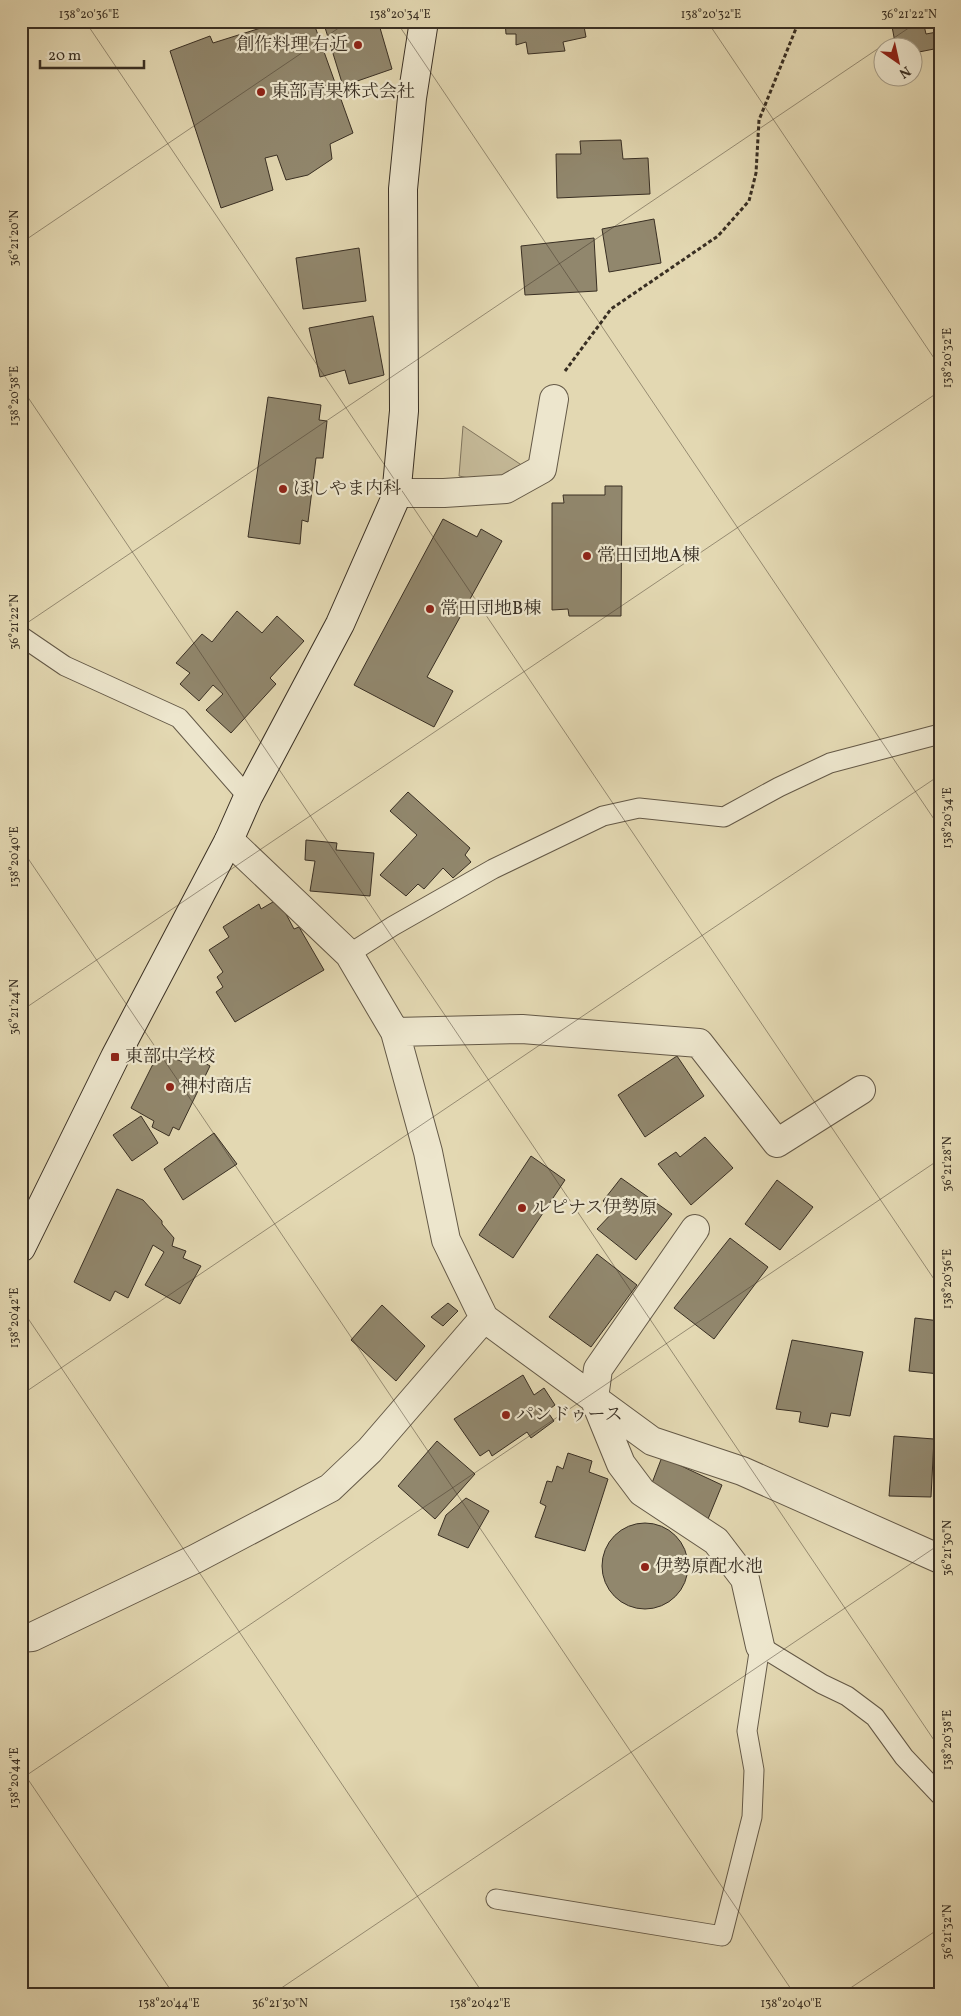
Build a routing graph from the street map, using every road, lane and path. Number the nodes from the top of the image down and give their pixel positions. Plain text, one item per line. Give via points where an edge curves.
1 (424, 21) edge
2 (799, 21) edge
3 (554, 399) joint
4 (396, 493) junction
5 (21, 636) edge
6 (940, 734) edge
7 (248, 797) junction
8 (230, 840) junction
9 (349, 954) junction
10 (395, 1032) junction
11 (861, 1090) dead end
12 (695, 1229) dead end
13 (21, 1248) edge
14 (484, 1318) junction
15 (594, 1398) junction
16 (940, 1559) edge
17 (21, 1638) edge
18 (760, 1646) junction
19 (940, 1795) edge
20 (496, 1899) dead end

1 - 4 street via 403,189 404,411
2 - 3 path via 759,120 756,173 749,202 718,236 611,309 560,377
3 - 4 street via 542,469 506,488
4 - 7 street via 340,624
5 - 7 lane via 66,666 179,718
6 - 9 lane via 830,763 779,786 724,817 639,808 603,816 492,869
7 - 8 street
8 - 9 street
8 - 13 street via 115,1057
9 - 10 street
10 - 11 street via 522,1029 699,1043 777,1142
10 - 14 street via 428,1152 446,1240
12 - 15 street via 598,1368
14 - 15 street
14 - 17 street via 370,1450 330,1488 32,1637
15 - 16 street via 652,1441 742,1471
15 - 18 street via 621,1464 642,1492 716,1541 745,1579
18 - 19 lane via 846,1696 875,1717 904,1757
18 - 20 lane via 747,1732 754,1770 752,1817 722,1936

